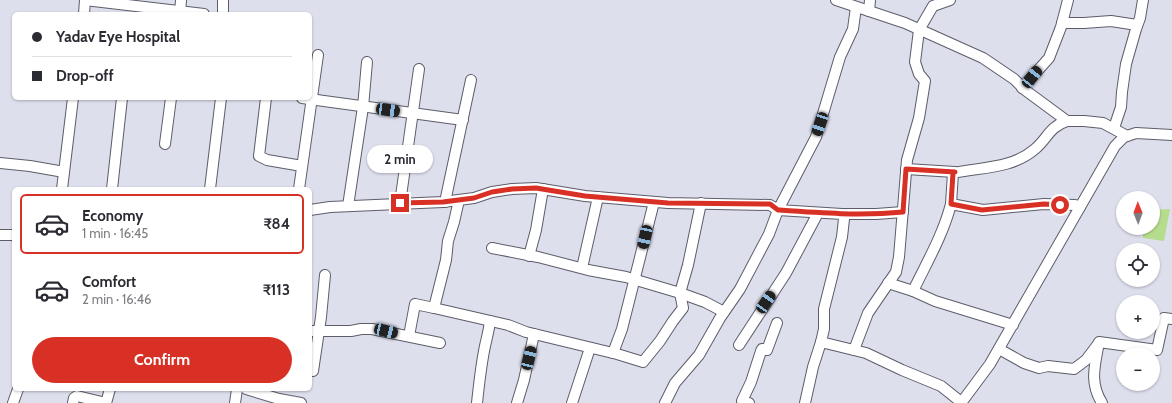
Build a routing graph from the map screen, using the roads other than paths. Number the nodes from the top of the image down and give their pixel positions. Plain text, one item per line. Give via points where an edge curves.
1 (85, 0) edge
2 (181, 0) edge
3 (223, 0) edge
4 (840, 0) edge
5 (870, 0) edge
6 (950, 0) edge
7 (1068, 0) edge
8 (1143, 0) edge
9 (133, 6) edge
10 (856, 7) junction
11 (869, 11) junction
12 (84, 12) edge
13 (180, 12) edge
14 (223, 12) edge
15 (1062, 23) junction
16 (1137, 25) junction
17 (919, 30) junction
18 (318, 55) dead end
19 (367, 62) dead end
20 (419, 69) dead end
21 (312, 79) edge
22 (471, 80) dead end
23 (1022, 88) junction
24 (73, 100) edge
25 (122, 100) edge
26 (171, 100) edge
27 (221, 100) edge
28 (266, 100) edge
29 (307, 100) edge
30 (312, 100) edge
31 (363, 107) junction
32 (414, 114) junction
33 (463, 120) junction
34 (1067, 121) junction
35 (1114, 128) junction
36 (1172, 135) edge
37 (1126, 136) junction
38 (165, 144) dead end
39 (0, 163) edge
40 (302, 166) junction
41 (906, 169) junction
42 (64, 172) junction
43 (955, 172) junction
44 (62, 187) edge
45 (112, 187) edge
46 (210, 187) edge
47 (299, 187) edge
48 (543, 189) junction
49 (598, 197) junction
50 (458, 200) junction
51 (445, 202) junction
52 (654, 202) junction
53 (400, 203) junction
54 (701, 203) junction
55 (951, 204) junction
56 (348, 206) junction
57 (1080, 207) junction
58 (312, 210) edge
59 (778, 210) junction
60 (818, 212) junction
61 (903, 212) junction
62 (842, 214) junction
63 (0, 235) edge
64 (12, 235) edge
65 (492, 248) dead end
66 (529, 256) junction
67 (582, 268) junction
68 (325, 275) dead end
69 (635, 279) junction
70 (888, 283) junction
71 (913, 291) junction
72 (680, 293) junction
73 (434, 308) junction
74 (724, 312) junction
75 (1172, 319) edge
76 (490, 321) junction
77 (777, 323) dead end
78 (1013, 325) junction
79 (314, 331) edge
80 (534, 334) junction
81 (409, 336) junction
82 (440, 342) dead end
83 (821, 342) junction
84 (1099, 342) junction
85 (739, 345) dead end
86 (590, 348) junction
87 (999, 349) junction
88 (854, 350) junction
89 (613, 353) junction
90 (313, 371) dead end
91 (17, 391) edge
92 (109, 391) edge
93 (237, 391) edge
94 (253, 391) edge
95 (960, 402) edge
96 (1100, 402) edge
97 (13, 403) edge
98 (73, 403) edge
99 (106, 403) edge
100 (234, 403) edge
101 (301, 403) edge
102 (477, 403) edge
103 (517, 403) edge
104 (572, 403) edge
105 (665, 403) edge
106 (749, 403) edge
107 (805, 403) edge

1 - 9 street
1 - 12 street
2 - 13 street
3 - 14 street
4 - 10 street
5 - 11 street
6 - 17 street via 933,6
7 - 15 street
8 - 16 street
9 - 13 street
10 - 11 street
10 - 59 street via 852,29 840,57 816,137
11 - 17 street
15 - 16 street via 1104,20
15 - 23 street via 1048,58
16 - 35 street via 1126,64 1122,107
17 - 23 street via 983,58 1014,79
17 - 41 street via 915,62 919,74 925,81
18 - 21 street
19 - 31 street
20 - 32 street
22 - 33 street
23 - 34 street
24 - 42 street
25 - 45 street
26 - 38 street
27 - 46 street
28 - 40 street via 260,156 267,160
29 - 40 street
30 - 31 street
31 - 32 street
31 - 56 street
32 - 33 street
32 - 53 street
33 - 51 street
34 - 35 street via 1103,123
34 - 43 street via 1056,125 1036,149 1013,163
35 - 37 street
36 - 37 street via 1136,133
37 - 57 street via 1115,146
39 - 42 street
40 - 47 street
41 - 43 street
41 - 61 street
42 - 44 street
43 - 55 street
48 - 49 street
48 - 50 street via 512,189
48 - 66 street
49 - 52 street
49 - 67 street
50 - 51 street
50 - 73 street
51 - 53 street
52 - 54 street
52 - 69 street
53 - 56 street
54 - 59 street via 770,204
54 - 72 street
55 - 57 street via 982,210 1044,204 1075,204
55 - 71 street via 942,235
56 - 58 street
57 - 78 street
59 - 60 street
59 - 74 street via 756,261
60 - 62 street
60 - 85 street via 786,273
61 - 62 street
61 - 70 street via 896,272
62 - 83 street via 842,237 824,309
63 - 64 street
65 - 66 street
66 - 67 street
67 - 69 street
68 - 79 street
69 - 72 street
69 - 89 street
70 - 71 street
70 - 88 street via 868,313
71 - 78 street
72 - 74 street
72 - 89 street via 683,308 643,362
73 - 76 street
73 - 81 street via 415,304
74 - 105 street via 699,355 675,382
75 - 84 street via 1164,318 1157,350
76 - 80 street
76 - 102 street
77 - 106 street via 767,350 761,350 742,401
78 - 87 street
79 - 81 street via 372,329
79 - 90 street
80 - 86 street
80 - 103 street
81 - 82 street
83 - 88 street
83 - 107 street
84 - 87 street via 1086,360 1074,369 1048,366 1039,368
84 - 96 street via 1093,376
86 - 89 street
86 - 104 street
87 - 95 street
88 - 95 street via 941,386
91 - 97 street
92 - 99 street
93 - 100 street
94 - 101 street
98 - 99 street via 77,396

